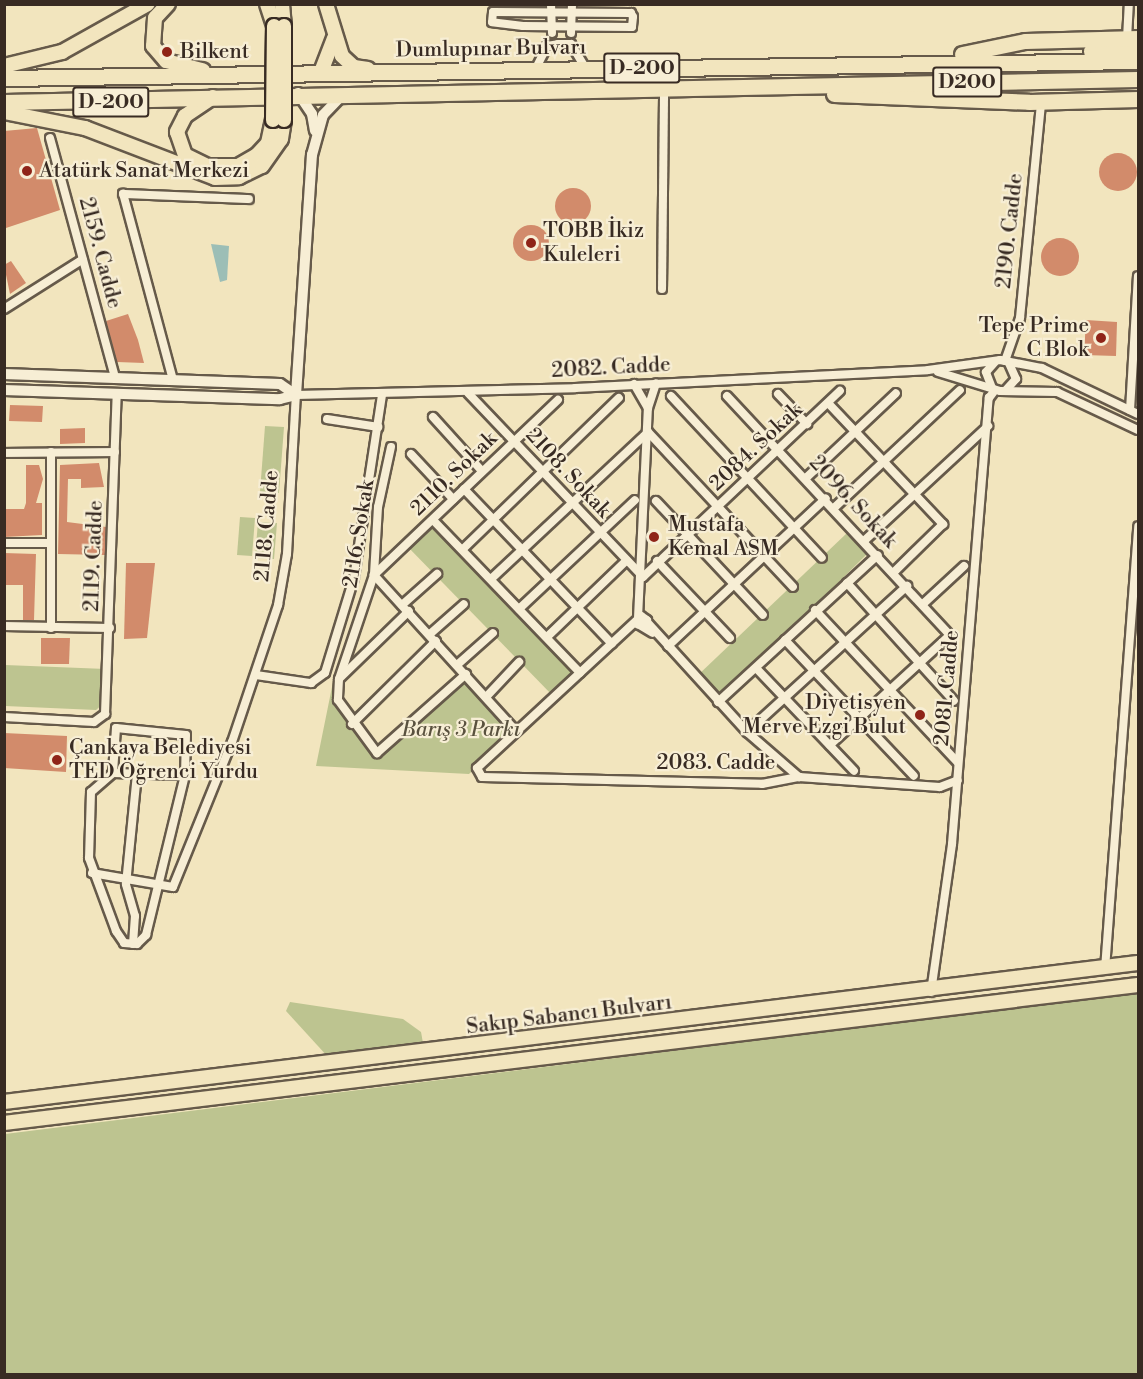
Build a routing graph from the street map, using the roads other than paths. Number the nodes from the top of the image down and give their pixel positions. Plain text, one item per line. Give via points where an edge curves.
1 (147, 4) edge
2 (168, 4) edge
3 (269, 4) edge
4 (282, 4) edge
5 (326, 4) edge
6 (1129, 4) edge
7 (551, 8) edge
8 (572, 9) edge
9 (279, 26) junction
10 (551, 29) junction
11 (571, 29) junction
12 (334, 36) junction
13 (1133, 39) edge
14 (1138, 50) edge
15 (1138, 61) edge
16 (1014, 62) junction
17 (896, 63) junction
18 (4, 66) edge
19 (536, 68) junction
20 (586, 69) junction
21 (321, 72) junction
22 (388, 72) junction
23 (241, 74) junction
24 (4, 78) edge
25 (1138, 79) edge
26 (664, 88) junction
27 (795, 88) junction
28 (1138, 90) edge
29 (298, 93) junction
30 (344, 93) junction
31 (218, 95) junction
32 (934, 97) junction
33 (1138, 99) edge
34 (4, 102) edge
35 (1041, 102) junction
36 (4, 112) edge
37 (278, 120) junction
38 (315, 135) junction
39 (50, 138) dead end
40 (249, 199) dead end
41 (83, 259) junction
42 (1138, 276) edge
43 (662, 289) dead end
44 (4, 309) edge
45 (1003, 362) junction
46 (928, 370) junction
47 (4, 374) edge
48 (115, 378) junction
49 (173, 380) junction
50 (656, 383) junction
51 (634, 384) junction
52 (4, 390) edge
53 (960, 390) dead end
54 (995, 390) junction
55 (1005, 390) junction
56 (840, 391) dead end
57 (468, 393) junction
58 (896, 393) dead end
59 (117, 394) junction
60 (296, 394) junction
61 (778, 394) dead end
62 (177, 396) junction
63 (382, 396) junction
64 (671, 396) dead end
65 (727, 396) dead end
66 (619, 398) dead end
67 (558, 400) dead end
68 (829, 404) junction
69 (648, 408) junction
70 (1130, 410) junction
71 (1138, 414) edge
72 (433, 417) dead end
73 (327, 419) dead end
74 (807, 424) junction
75 (988, 426) junction
76 (378, 427) junction
77 (1138, 430) edge
78 (648, 432) junction
79 (855, 432) junction
80 (514, 442) junction
81 (391, 447) dead end
82 (780, 451) junction
83 (51, 452) junction
84 (115, 452) junction
85 (4, 453) edge
86 (411, 454) dead end
87 (884, 462) junction
88 (482, 471) junction
89 (542, 471) junction
90 (807, 477) junction
91 (749, 480) junction
92 (464, 489) junction
93 (915, 495) junction
94 (826, 498) junction
95 (453, 499) junction
96 (635, 500) dead end
97 (656, 501) dead end
98 (572, 503) junction
99 (719, 506) junction
100 (835, 507) junction
101 (494, 519) junction
102 (433, 520) junction
103 (1138, 526) edge
104 (796, 527) junction
105 (599, 532) junction
106 (688, 534) junction
107 (865, 540) junction
108 (4, 543) edge
109 (51, 543) junction
110 (463, 549) junction
111 (523, 549) junction
112 (765, 555) junction
113 (878, 555) junction
114 (822, 558) dead end
115 (626, 561) junction
116 (657, 561) junction
117 (964, 566) dead end
118 (894, 572) junction
119 (437, 574) dead end
120 (374, 575) junction
121 (643, 576) junction
122 (491, 579) junction
123 (550, 579) junction
124 (847, 583) junction
125 (735, 584) junction
126 (907, 586) junction
127 (793, 587) dead end
128 (464, 604) dead end
129 (923, 604) junction
130 (405, 608) junction
131 (576, 608) junction
132 (519, 609) junction
133 (815, 610) junction
134 (703, 612) junction
135 (876, 613) junction
136 (763, 615) dead end
137 (642, 622) junction
138 (4, 626) edge
139 (51, 628) junction
140 (110, 628) junction
141 (493, 633) dead end
142 (433, 637) junction
143 (547, 637) junction
144 (730, 638) dead end
145 (785, 640) junction
146 (846, 642) junction
147 (612, 644) junction
148 (668, 646) junction
149 (519, 662) dead end
150 (919, 662) junction
151 (458, 665) junction
152 (756, 668) junction
153 (816, 672) junction
154 (580, 673) junction
155 (466, 674) junction
156 (256, 675) junction
157 (339, 680) junction
158 (889, 691) junction
159 (487, 696) junction
160 (785, 700) junction
161 (954, 701) dead end
162 (718, 702) junction
163 (4, 717) edge
164 (859, 719) junction
165 (352, 724) junction
166 (515, 730) junction
167 (747, 732) junction
168 (830, 745) junction
169 (958, 764) junction
170 (855, 771) dead end
171 (113, 772) junction
172 (136, 774) junction
173 (185, 775) junction
174 (914, 776) dead end
175 (799, 777) junction
176 (958, 780) junction
177 (92, 873) junction
178 (127, 877) junction
179 (157, 884) junction
180 (133, 944) junction
181 (1138, 963) edge
182 (1106, 969) junction
183 (1138, 985) edge
184 (931, 992) junction
185 (4, 1102) edge
186 (4, 1124) edge

1 - 18 main road via 62,52
2 - 23 main road via 152,31 160,56 185,68
3 - 9 main road
4 - 9 main road
5 - 12 main road
6 - 13 street
7 - 8 street
7 - 10 street
7 - 10 street via 493,12 490,17 500,26
8 - 11 street
8 - 11 street via 633,17 632,27
9 - 37 main road, bridge
10 - 11 street
12 - 21 main road
12 - 22 main road via 342,56 354,67
13 - 17 highway via 1025,41
14 - 16 highway, Dumlupınar Bulvarı via 1040,53
15 - 16 highway, Dumlupınar Bulvarı / D200
16 - 17 highway, Dumlupınar Bulvarı / D200
17 - 20 highway, Dumlupınar Bulvarı / D-200
19 - 20 highway, Dumlupınar Bulvarı / D-200
19 - 20 street via 552,43 570,44
19 - 22 highway, Dumlupınar Bulvarı / D-200
21 - 22 highway, Dumlupınar Bulvarı / D-200
21 - 23 highway, Dumlupınar Bulvarı / D-200
23 - 24 highway, Dumlupınar Bulvarı / D-200
25 - 27 highway, Dumlupınar Bulvarı / D200
26 - 27 highway, Dumlupınar Bulvarı / D200
26 - 30 highway, Dumlupınar Bulvarı / D-200
26 - 43 street
27 - 32 highway, Dumlupınar Bulvarı via 858,97
28 - 32 highway
29 - 30 highway, Dumlupınar Bulvarı / D-200
29 - 31 highway, Dumlupınar Bulvarı / D-200
29 - 38 street via 312,114
30 - 38 street via 328,107
31 - 34 highway, Dumlupınar Bulvarı / D-200
31 - 37 main road via 185,116 177,132 178,144 196,160 220,168 238,166 268,143
32 - 35 highway, Dumlupınar Bulvarı
33 - 35 highway, Dumlupınar Bulvarı
35 - 45 street, 2190. Cadde via 1020,318
36 - 37 main road via 85,128 215,178 239,177 261,166 281,139
38 - 60 street, 2118. Cadde
39 - 41 street, 2159. Cadde
40 - 49 street via 123,194
41 - 44 street
41 - 48 street, 2159. Cadde
42 - 70 street
45 - 46 street, 2082. Cadde
45 - 54 street via 986,378
45 - 55 street via 1016,380
45 - 70 street, 2082. Cadde via 1042,368
46 - 50 street, 2082. Cadde
46 - 54 street, 2082. Cadde
47 - 48 street
48 - 49 street
48 - 59 street
49 - 60 street via 280,384
49 - 62 street
50 - 51 street, 2082. Cadde
50 - 69 street
51 - 57 street, 2082. Cadde
51 - 69 street
52 - 59 street
53 - 87 street
54 - 55 street, 2082. Cadde
54 - 75 street, 2081. Cadde via 988,398
55 - 77 street, 2082. Cadde via 1056,392
56 - 68 street, 2084. Sokak
57 - 63 street, 2082. Cadde
57 - 80 street, 2108. Sokak
58 - 79 street
59 - 62 street
59 - 84 street, 2119. Cadde
60 - 62 street via 280,399
60 - 63 street, 2082. Cadde
60 - 156 street, 2118. Cadde via 285,570
61 - 74 street
63 - 76 street
64 - 91 street
65 - 82 street, 2096. Sokak
66 - 89 street
67 - 80 street, 2110. Sokak
68 - 74 street, 2084. Sokak
68 - 79 street
69 - 78 street
70 - 71 street, 2082. Cadde
72 - 88 street
73 - 76 street
74 - 82 street, 2084. Sokak
75 - 93 street
75 - 169 street, 2081. Cadde
76 - 156 street via 354,578 325,673 311,683
78 - 98 street
78 - 99 street
78 - 121 street
79 - 87 street
79 - 90 street
80 - 88 street, 2110. Sokak
80 - 89 street, 2108. Sokak
81 - 120 street, 2116. Sokak via 378,507
82 - 90 street, 2096. Sokak
82 - 91 street, 2084. Sokak
83 - 84 street
83 - 85 street
83 - 109 street
84 - 140 street, 2119. Cadde
86 - 95 street
87 - 93 street
87 - 100 street
88 - 92 street, 2110. Sokak
89 - 98 street, 2108. Sokak
89 - 101 street
90 - 94 street, 2096. Sokak
91 - 99 street, 2084. Sokak
91 - 104 street
92 - 95 street, 2110. Sokak
92 - 101 street
93 - 107 street
93 - 118 street via 943,529
94 - 100 street, 2096. Sokak
94 - 104 street
95 - 102 street, 2110. Sokak
96 - 105 street
97 - 106 street
98 - 105 street, 2108. Sokak
98 - 111 street
99 - 106 street, 2084. Sokak
99 - 112 street
100 - 107 street, 2096. Sokak
101 - 110 street
101 - 111 street
102 - 110 street
102 - 120 street, 2110. Sokak
103 - 182 street
104 - 112 street
104 - 114 street
105 - 115 street, 2108. Sokak
105 - 123 street
106 - 116 street, 2084. Sokak
106 - 125 street
107 - 113 street, 2096. Sokak
108 - 109 street
109 - 139 street
110 - 122 street
111 - 122 street
111 - 123 street
112 - 125 street
112 - 127 street
113 - 118 street, 2096. Sokak
113 - 124 street
115 - 121 street, 2108. Sokak
115 - 131 street
116 - 121 street, 2084. Sokak
116 - 134 street
117 - 129 street
118 - 126 street, 2096. Sokak
119 - 130 street
120 - 130 street
120 - 157 street, 2116. Sokak
121 - 137 street
122 - 132 street
123 - 131 street
123 - 132 street
124 - 133 street
124 - 135 street
125 - 134 street
125 - 136 street
126 - 129 street, 2096. Sokak
126 - 135 street
128 - 142 street
129 - 150 street, 2096. Sokak via 950,635
130 - 142 street
130 - 157 street
131 - 143 street
131 - 147 street
132 - 143 street
133 - 145 street
133 - 146 street
134 - 144 street
134 - 148 street
135 - 146 street
135 - 150 street
137 - 147 street
137 - 148 street
138 - 139 street
139 - 140 street
140 - 163 street, 2119. Cadde via 101,718
141 - 151 street
142 - 151 street
142 - 165 street
143 - 154 street
145 - 152 street
145 - 153 street
146 - 153 street
146 - 158 street
147 - 154 street
148 - 162 street
149 - 159 street
150 - 158 street
150 - 161 street
151 - 155 street
152 - 160 street
152 - 162 street
153 - 160 street
153 - 164 street
154 - 166 street
155 - 159 street
155 - 165 street, 2116. Sokak via 377,753
156 - 179 street, 2118. Cadde via 173,887
157 - 165 street, 2116. Sokak via 338,700
158 - 164 street
158 - 169 street
159 - 166 street
160 - 167 street
160 - 168 street
162 - 167 street
164 - 168 street
164 - 174 street
166 - 175 street, 2083. Cadde via 477,768 482,777 762,784
167 - 175 street
168 - 170 street
169 - 176 street, 2081. Cadde
171 - 172 street
171 - 173 street via 116,728 186,735
171 - 177 street via 91,792
172 - 173 street
172 - 178 street
173 - 179 street
175 - 176 street, 2083. Cadde via 940,787
176 - 184 street, 2081. Cadde
177 - 178 street
177 - 180 street via 116,931 124,943
178 - 179 street
178 - 180 street
179 - 180 street via 144,942
181 - 182 main road, Sakıp Sabancı Bulvarı
182 - 184 main road, Sakıp Sabancı Bulvarı
183 - 186 main road, Sakıp Sabancı Bulvarı
184 - 185 main road, Sakıp Sabancı Bulvarı

